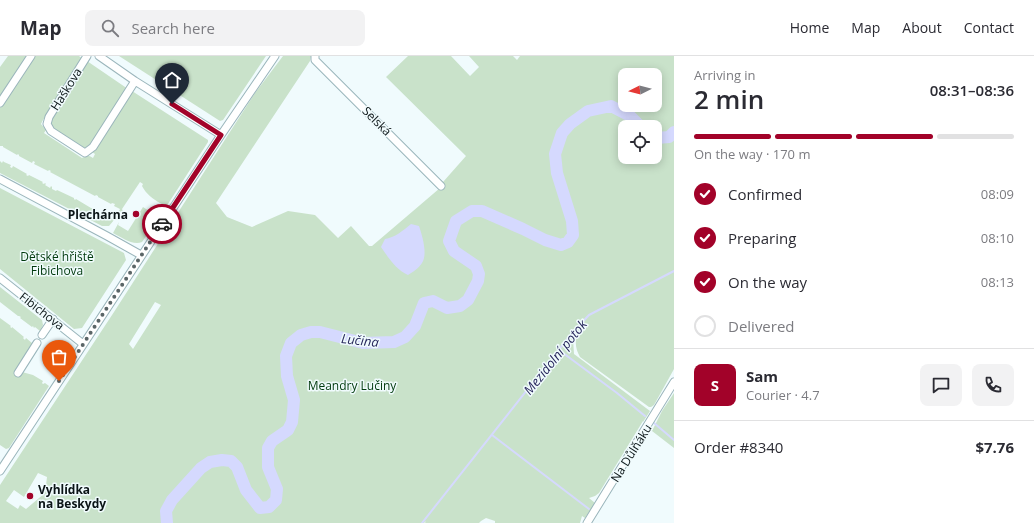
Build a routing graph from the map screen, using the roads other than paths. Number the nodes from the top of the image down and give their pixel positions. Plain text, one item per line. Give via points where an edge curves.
1 (31, 56) edge
2 (86, 56) edge
3 (99, 56) edge
4 (275, 56) edge
5 (315, 56) edge
6 (135, 81) junction
7 (0, 103) edge
8 (221, 135) junction
9 (0, 179) edge
10 (441, 186) dead end
11 (141, 255) junction
12 (0, 278) edge
13 (53, 319) junction
14 (42, 335) dead end
15 (37, 343) dead end
16 (83, 344) junction
17 (18, 373) dead end
18 (674, 382) edge
19 (1, 467) edge
20 (587, 523) edge

1 - 7 street
2 - 6 street, Haškova via 49,116 47,124 51,131 86,153 93,147
3 - 6 street
4 - 8 street
5 - 10 street, Selská via 315,60
6 - 8 street
8 - 11 street
9 - 11 street
11 - 16 street
12 - 13 street, Fibichova
13 - 14 street
13 - 16 street, Fibichova
15 - 17 street
16 - 19 street
18 - 20 street, Na Důlňáku

